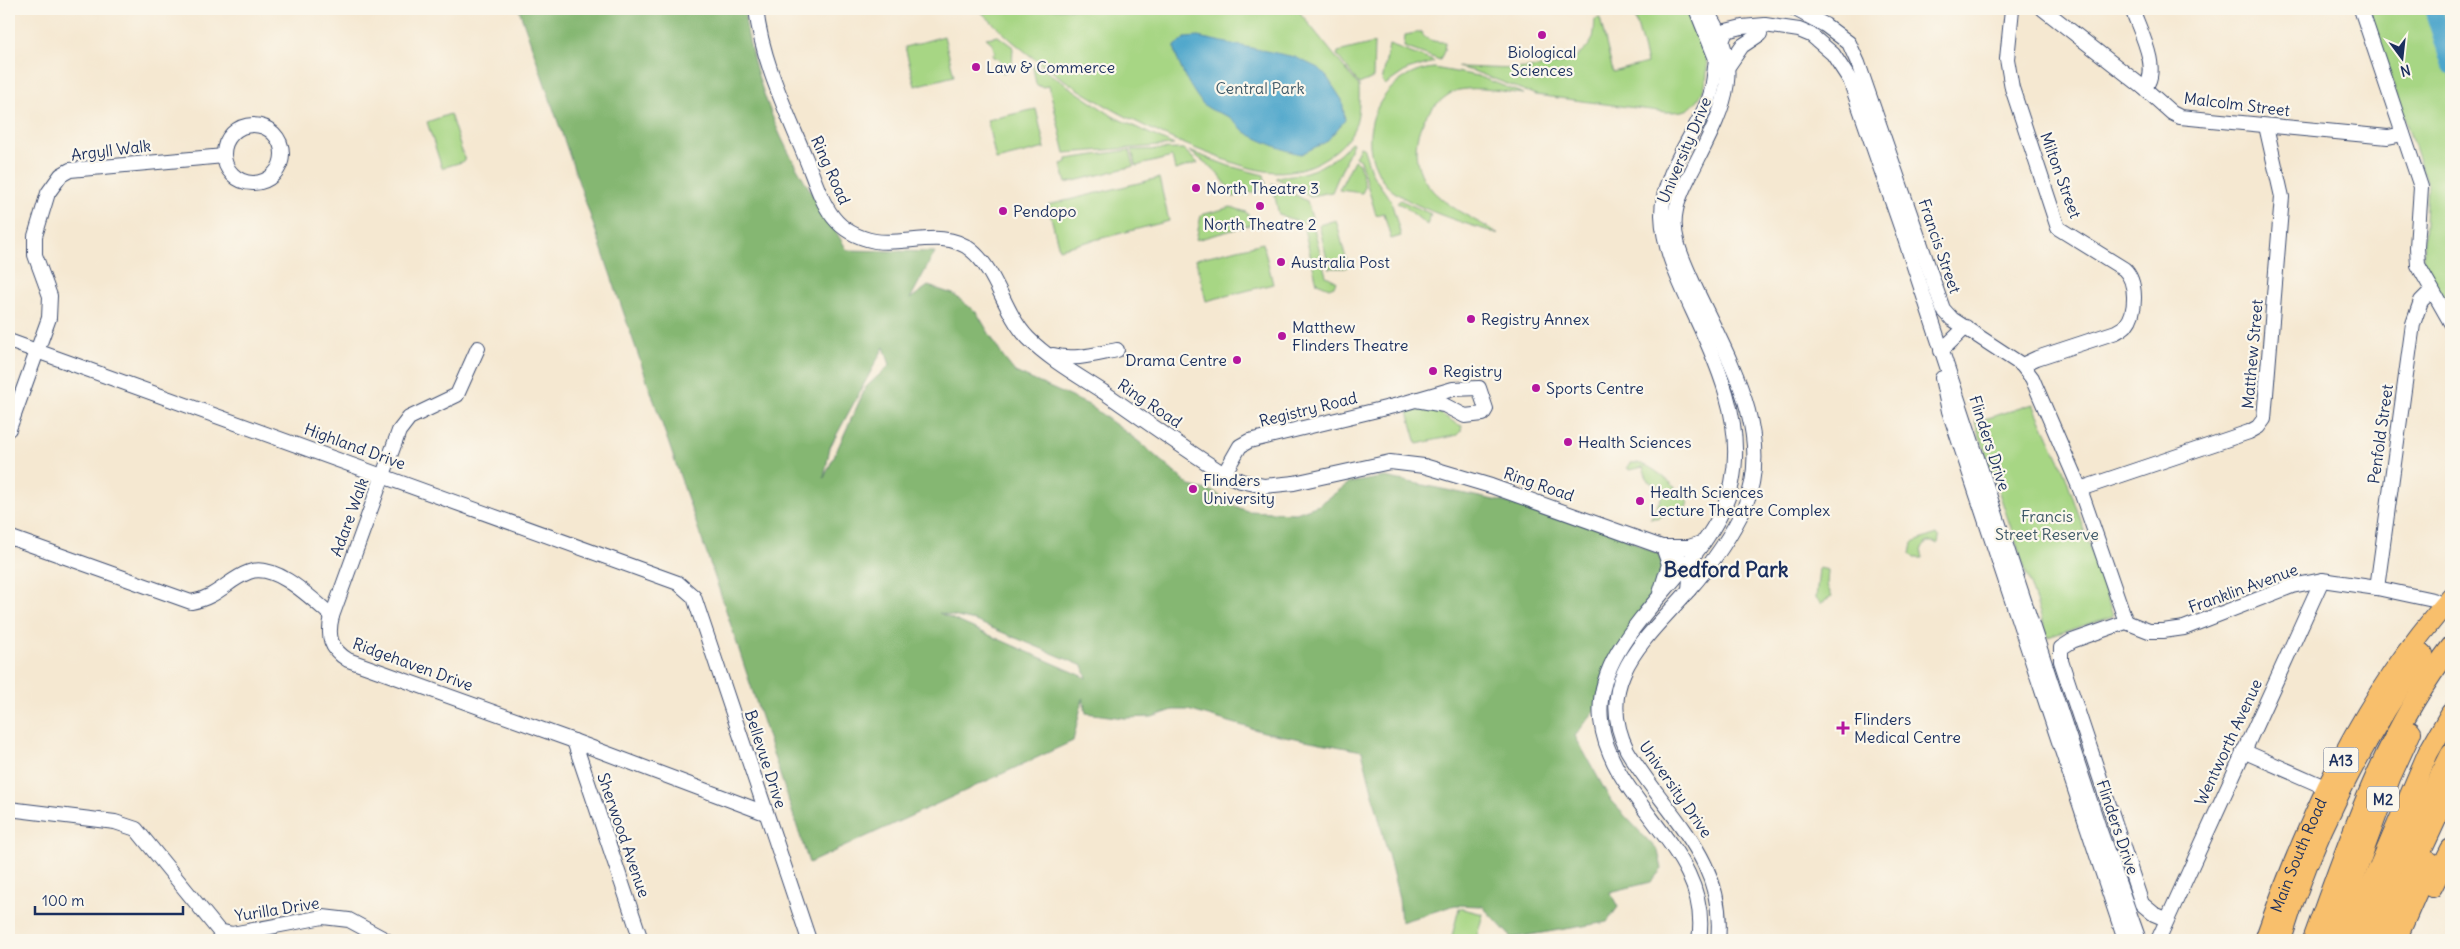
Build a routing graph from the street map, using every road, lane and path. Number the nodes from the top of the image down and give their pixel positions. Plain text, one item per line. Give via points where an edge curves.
1 (756, 9) edge
2 (1795, 9) edge
3 (2012, 9) edge
4 (2044, 9) edge
5 (2132, 9) edge
6 (2361, 9) edge
7 (1702, 11) edge
8 (1742, 27) junction
9 (1760, 34) junction
10 (1723, 40) junction
11 (1722, 62) junction
12 (2144, 88) junction
13 (1698, 120) junction
14 (2266, 126) junction
15 (2403, 134) junction
16 (1708, 140) junction
17 (224, 156) junction
18 (2432, 290) junction
19 (2451, 322) edge
20 (1966, 327) junction
21 (9, 341) edge
22 (478, 348) dead end
23 (1117, 350) dead end
24 (37, 351) junction
25 (1941, 351) junction
26 (1047, 353) junction
27 (2022, 365) junction
28 (1416, 400) dead end
29 (9, 429) edge
30 (1224, 474) junction
31 (384, 475) junction
32 (2080, 489) junction
33 (1742, 512) junction
34 (9, 537) edge
35 (1704, 542) junction
36 (1662, 547) junction
37 (1688, 564) junction
38 (2322, 580) junction
39 (2377, 588) junction
40 (687, 590) joint
41 (1689, 590) junction
42 (1658, 599) junction
43 (2449, 607) edge
44 (332, 616) junction
45 (2126, 622) junction
46 (2451, 647) edge
47 (2451, 667) edge
48 (2049, 693) junction
49 (2451, 713) edge
50 (574, 741) junction
51 (2243, 751) junction
52 (2451, 754) edge
53 (2451, 787) edge
54 (2326, 788) junction
55 (9, 809) edge
56 (765, 813) junction
57 (2451, 815) edge
58 (2090, 830) junction
59 (2451, 849) edge
60 (2128, 862) junction
61 (2114, 871) junction
62 (2166, 919) junction
63 (386, 940) edge
64 (641, 940) edge
65 (809, 940) edge
66 (1699, 940) edge
67 (1718, 940) edge
68 (2125, 940) edge
69 (2139, 940) edge
70 (2157, 940) edge
71 (2265, 940) edge
72 (2282, 940) edge
73 (2313, 940) edge
74 (2331, 940) edge
75 (2348, 940) edge
76 (2364, 940) edge
77 (2380, 940) edge
78 (2396, 940) edge
79 (2406, 940) edge

1 - 26 street, Ring Road via 763,48 774,79 834,218 855,235 871,240 943,240 964,245 983,262 1008,311 1022,330
2 - 20 street, Francis Street via 1849,43 1943,309
3 - 27 street, Milton Street via 2008,59 2012,88 2058,228 2124,269 2131,276 2135,289 2126,326
4 - 12 street, Malcolm Street
5 - 12 street via 2153,69
6 - 15 street
7 - 8 street, Flinders Drive
7 - 10 street
7 - 11 street
8 - 10 street, Flinders Drive via 1726,31
8 - 25 street, Flinders Drive via 1765,25 1811,35 1845,70
9 - 10 street, Flinders Drive
9 - 11 street
9 - 48 street, Flinders Drive via 1782,33 1807,41 1828,58 1843,82 1942,377 1949,411
10 - 11 street, University Drive
11 - 13 street, University Drive
11 - 16 street, University Drive via 1728,85 1722,109
12 - 14 street, Malcolm Street via 2180,117
13 - 16 street
13 - 35 street, University Drive via 1673,171 1662,212 1667,249 1722,380 1734,430 1735,462 1728,499
14 - 15 street, Malcolm Street via 2388,137
14 - 32 street, Matthew Street via 2282,196 2264,419 2249,432
15 - 18 street via 2421,187 2418,265
16 - 33 street, University Drive via 1681,194 1675,211 1675,224 1683,262 1727,357 1753,429 1754,474
17 - 17 street via 226,146 237,131 255,126 273,133 282,150 279,168 265,181 256,183 238,179 231,173
17 - 24 street, Argyll Walk via 70,170 61,175 48,193 35,236 35,255 50,296 49,318
18 - 19 street
18 - 39 street, Penfold Street via 2421,301 2412,324
20 - 25 street
20 - 27 street, Francis Street
21 - 24 street, Highland Drive
22 - 31 street, Adare Walk via 457,395 409,418 399,431
23 - 26 street via 1064,358
24 - 29 street, Argyll Walk
24 - 31 street, Highland Drive
25 - 48 street, Flinders Drive
26 - 30 street, Ring Road
27 - 32 street, Francis Street via 2032,378
28 - 30 street, Registry Road via 1248,441 1240,446
30 - 36 street, Ring Road via 1252,484 1271,486 1390,462 1424,466 1500,489
31 - 40 street, Highland Drive via 678,583
31 - 44 street, Adare Walk
32 - 45 street, Francis Street
33 - 37 street via 1712,554 1702,562
33 - 41 street, University Drive via 1724,546
34 - 44 street via 191,602 206,599 249,572 265,570 280,576
35 - 36 street via 1689,547
35 - 37 street, University Drive
36 - 37 street, Ring Road
36 - 42 street via 1670,564
37 - 41 street
37 - 42 street, University Drive
38 - 39 street, Franklin Avenue
38 - 45 street, Franklin Avenue via 2292,586 2184,628 2150,631
38 - 51 street, Wentworth Avenue
39 - 43 street, Franklin Avenue via 2433,600
40 - 56 street, Bellevue Drive via 694,597
41 - 67 street, University Drive via 1632,655 1620,680 1616,712 1627,750 1688,835 1706,866 1718,898
42 - 66 street, University Drive via 1614,657 1602,687 1600,720 1619,772 1681,859 1690,877 1699,911
43 - 54 highway, Main South Road / A13 via 2382,688
43 - 72 highway via 2352,769 2321,834
44 - 50 street, Ridgehaven Drive via 328,629 330,642 336,653 348,660
45 - 60 street via 2068,643 2060,653
46 - 73 highway via 2408,709 2374,776
47 - 74 highway, M2 via 2402,751
48 - 58 street, Flinders Drive
49 - 75 highway, M2 via 2428,753
50 - 56 street, Ridgehaven Drive
50 - 64 street, Sherwood Avenue
51 - 54 street
51 - 62 street, Wentworth Avenue
52 - 76 highway via 2397,862
53 - 77 highway
54 - 71 highway, Main South Road / A13
55 - 63 street, Yurilla Drive via 115,822 136,830 219,931 232,934 323,918 348,920
56 - 65 street, Bellevue Drive
57 - 78 highway
58 - 61 street, Flinders Drive
58 - 68 street, Flinders Drive
59 - 79 highway
60 - 61 street
60 - 62 street via 2142,904
61 - 69 street, Flinders Drive
62 - 70 street, Wentworth Avenue

